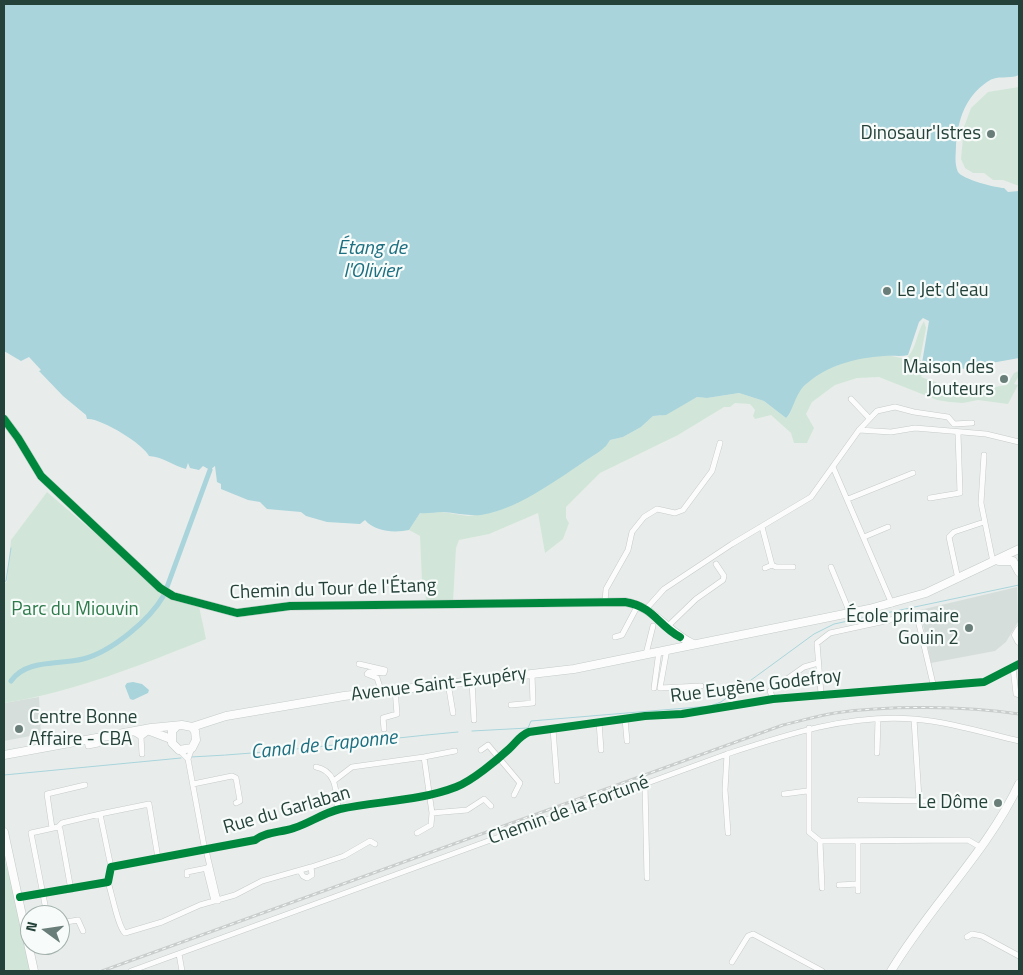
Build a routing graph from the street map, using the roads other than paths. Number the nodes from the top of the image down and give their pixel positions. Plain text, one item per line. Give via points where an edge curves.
1 (851, 399) dead end
2 (869, 418) junction
3 (4, 419) edge
4 (972, 424) dead end
5 (859, 430) junction
6 (958, 433) junction
7 (1019, 442) edge
8 (720, 443) dead end
9 (984, 455) dead end
10 (833, 467) junction
11 (912, 473) dead end
12 (930, 498) dead end
13 (848, 499) junction
14 (981, 523) dead end
15 (762, 527) junction
16 (888, 527) dead end
17 (864, 537) junction
18 (1015, 556) edge
19 (994, 561) junction
20 (716, 564) dead end
21 (772, 565) junction
22 (831, 566) dead end
23 (793, 567) dead end
24 (765, 568) dead end
25 (1019, 572) edge
26 (958, 579) junction
27 (605, 602) junction
28 (892, 604) junction
29 (638, 605) junction
30 (647, 608) junction
31 (850, 613) junction
32 (652, 626) dead end
33 (1019, 630) edge
34 (615, 637) dead end
35 (1019, 641) edge
36 (676, 643) junction
37 (646, 654) junction
38 (818, 662) junction
39 (360, 664) dead end
40 (1019, 664) edge
41 (1013, 668) junction
42 (532, 674) junction
43 (472, 681) junction
44 (448, 683) junction
45 (701, 686) dead end
46 (654, 688) dead end
47 (934, 688) junction
48 (394, 689) junction
49 (381, 690) junction
50 (821, 694) junction
51 (1019, 695) edge
52 (773, 700) junction
53 (511, 705) dead end
54 (453, 713) dead end
55 (626, 719) junction
56 (878, 719) junction
57 (914, 719) junction
58 (474, 720) dead end
59 (208, 722) junction
60 (599, 722) junction
61 (177, 726) junction
62 (192, 727) junction
63 (809, 728) junction
64 (384, 729) dead end
65 (553, 729) junction
66 (529, 732) joint
67 (145, 733) junction
68 (197, 736) junction
69 (171, 739) junction
70 (627, 741) dead end
71 (1019, 741) edge
72 (192, 748) junction
73 (179, 750) junction
74 (481, 750) dead end
75 (601, 750) dead end
76 (455, 751) dead end
77 (877, 753) dead end
78 (142, 754) dead end
79 (727, 754) junction
80 (4, 755) edge
81 (424, 758) junction
82 (188, 759) junction
83 (498, 759) junction
84 (316, 767) dead end
85 (335, 780) junction
86 (557, 781) dead end
87 (193, 784) junction
88 (646, 784) junction
89 (1019, 784) edge
90 (85, 786) dead end
91 (807, 791) junction
92 (430, 794) junction
93 (784, 794) dead end
94 (514, 795) dead end
95 (919, 799) junction
96 (860, 800) dead end
97 (932, 801) dead end
98 (236, 804) dead end
99 (491, 806) dead end
100 (338, 809) junction
101 (432, 813) junction
102 (100, 814) junction
103 (55, 828) junction
104 (4, 832) edge
105 (417, 833) dead end
106 (728, 833) dead end
107 (820, 841) junction
108 (858, 842) junction
109 (375, 844) dead end
110 (980, 846) junction
111 (206, 851) junction
112 (158, 858) junction
113 (111, 866) junction
114 (208, 867) junction
115 (312, 867) junction
116 (300, 870) junction
117 (187, 875) dead end
118 (647, 878) dead end
119 (108, 882) junction
120 (858, 884) junction
121 (839, 885) dead end
122 (822, 888) dead end
123 (70, 890) junction
124 (858, 891) dead end
125 (43, 895) junction
126 (20, 897) junction
127 (216, 901) junction
128 (45, 905) edge
129 (70, 921) edge
130 (83, 931) dead end
131 (967, 937) dead end
132 (179, 954) junction
133 (1019, 956) edge
134 (732, 962) dead end
135 (34, 971) edge
136 (130, 971) edge
137 (182, 971) edge
138 (822, 971) edge
139 (891, 971) edge

1 - 2 street
2 - 4 street via 877,411 895,407 948,417 954,424
2 - 5 street
3 - 27 main road, Chemin du Tour de l'Étang via 46,482 160,588 173,596 237,613 290,606
5 - 6 street via 891,432 915,428
5 - 10 street
6 - 7 street via 986,434
6 - 12 street via 960,493
8 - 27 street via 712,471 682,510 675,513 657,509 638,523 632,532 628,550 606,589
9 - 19 street via 981,503
10 - 13 street
10 - 15 street via 811,497
11 - 13 street
13 - 17 street
14 - 26 street via 954,532 949,537
15 - 21 street
15 - 30 street via 664,589
16 - 17 street
17 - 28 street
18 - 19 main road
18 - 25 main road
19 - 26 main road, Avenue Saint-Exupéry
20 - 36 street via 724,576 723,580 696,599
21 - 23 street
21 - 24 street
22 - 31 street
26 - 28 main road, Avenue Saint-Exupéry
27 - 29 main road, Chemin du Tour de l'Étang
28 - 31 main road, Avenue Saint-Exupéry
29 - 30 main road, Chemin du Tour de l'Étang
29 - 34 street via 622,635
30 - 36 main road, Chemin du Tour de l'Étang
31 - 36 main road, Avenue Saint-Exupéry
32 - 37 street
33 - 35 main road via 1016,634
36 - 37 main road, Avenue Saint-Exupéry
36 - 45 street via 660,688
36 - 46 street
37 - 42 main road, Avenue Saint-Exupéry
38 - 47 street via 817,643 830,633 913,615 918,620
38 - 50 street
38 - 52 street via 804,667 770,691
39 - 49 street via 385,670 384,673 366,674 377,678
40 - 41 street, Rue Eugène Godefroy
41 - 47 street, Rue Eugène Godefroy via 984,682
41 - 51 street via 1016,694
42 - 43 main road, Avenue Saint-Exupéry
42 - 53 street via 533,703
43 - 44 main road, Avenue Saint-Exupéry
43 - 58 street
44 - 48 main road, Avenue Saint-Exupéry
44 - 54 street
47 - 50 street, Rue Eugène Godefroy
48 - 49 main road, Avenue Saint-Exupéry
48 - 64 street via 397,714 383,718
49 - 59 main road, Avenue Saint-Exupéry via 226,716
50 - 52 street, Rue Eugène Godefroy
52 - 55 street, Rue Eugène Godefroy
55 - 60 street, Rue Eugène Godefroy
55 - 70 street
56 - 57 street, Chemin de la Fortuné
56 - 63 street, Chemin de la Fortuné
56 - 77 street
57 - 71 street, Chemin de la Fortuné
57 - 95 street
59 - 62 main road, Avenue Saint-Exupéry
59 - 68 main road
60 - 65 street, Rue Eugène Godefroy
60 - 75 street
61 - 62 main road
61 - 67 main road
61 - 69 main road
62 - 68 main road
63 - 79 street, Chemin de la Fortuné
63 - 91 street
65 - 66 street, Rue Eugène Godefroy
65 - 86 street
66 - 83 street, Rue du Garlaban via 521,735
67 - 69 main road via 163,734
67 - 78 street
67 - 80 main road via 132,732
68 - 72 main road
69 - 73 main road
72 - 73 main road
72 - 82 street
73 - 82 street
74 - 83 street via 488,745
76 - 81 street
79 - 88 street, Chemin de la Fortuné
79 - 106 street
81 - 85 street via 352,767
81 - 92 street
82 - 87 street
83 - 92 street, Rue du Garlaban via 458,786
83 - 94 street via 520,783
84 - 85 street via 323,768
85 - 100 street
87 - 98 street via 232,776 236,778 240,801
87 - 111 street
88 - 118 street
88 - 132 street, Chemin de la Fortuné
89 - 110 main road
90 - 103 street via 47,794
91 - 93 street
91 - 107 street via 809,832
92 - 100 street, Rue du Garlaban
92 - 101 street
95 - 96 street
95 - 97 street
99 - 101 street via 484,799 467,810
100 - 111 street, Rue du Garlaban via 289,830
101 - 105 street via 431,825
102 - 103 street via 62,823
102 - 112 street via 149,804
102 - 113 street
103 - 123 street via 60,829
103 - 125 street via 32,833
104 - 126 main road
107 - 108 street
107 - 122 street
108 - 110 street via 968,840
108 - 120 street
109 - 115 street via 370,841 344,856
110 - 139 main road
111 - 112 street, Rue du Garlaban
111 - 114 street
112 - 113 street, Rue du Garlaban
113 - 119 street
114 - 117 street via 187,872
114 - 127 street
115 - 116 street
115 - 116 street via 312,875 307,878
116 - 127 street
119 - 123 street
119 - 127 street via 120,928 125,933
120 - 121 street
120 - 124 street
123 - 125 street
125 - 126 street
125 - 128 street
126 - 135 main road
129 - 130 street via 78,920
131 - 133 street via 972,934 982,936
132 - 136 street, Chemin de la Fortuné
132 - 137 street
134 - 138 street via 748,936 753,934

